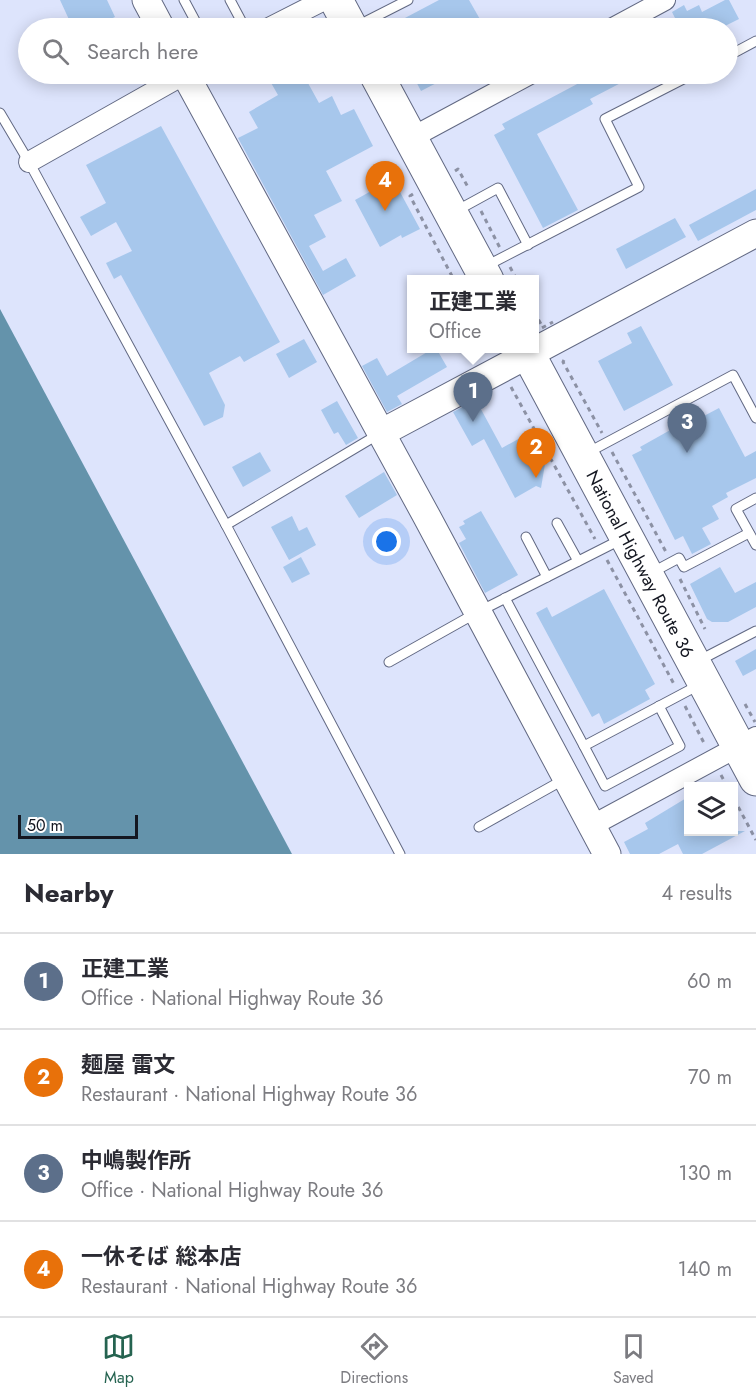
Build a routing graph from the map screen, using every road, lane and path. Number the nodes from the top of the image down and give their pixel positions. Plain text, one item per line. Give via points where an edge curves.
1 (146, 0) edge
2 (184, 0) edge
3 (230, 0) edge
4 (324, 0) edge
5 (336, 0) edge
6 (408, 0) edge
7 (661, 1) edge
8 (156, 18) edge
9 (194, 18) edge
10 (240, 18) edge
11 (289, 18) edge
12 (346, 18) edge
13 (372, 18) edge
14 (631, 18) edge
15 (756, 41) edge
16 (738, 51) edge
17 (167, 84) edge
18 (190, 84) edge
19 (381, 84) edge
20 (511, 84) edge
21 (673, 84) edge
22 (0, 112) edge
23 (411, 138) junction
24 (29, 162) junction
25 (451, 213) junction
26 (756, 233) edge
27 (528, 245) junction
28 (484, 274) edge
29 (557, 330) junction
30 (539, 341) edge
31 (539, 341) edge
32 (519, 353) edge
33 (523, 353) edge
34 (523, 353) edge
35 (756, 417) edge
36 (381, 433) junction
37 (595, 449) junction
38 (756, 498) edge
39 (557, 523) dead end
40 (226, 525) junction
41 (749, 533) junction
42 (526, 537) dead end
43 (614, 543) junction
44 (756, 545) edge
45 (578, 561) junction
46 (659, 568) junction
47 (547, 577) junction
48 (505, 598) junction
49 (478, 612) junction
50 (756, 631) edge
51 (389, 662) dead end
52 (698, 673) junction
53 (745, 703) dead end
54 (659, 706) junction
55 (741, 742) edge
56 (584, 746) junction
57 (567, 778) junction
58 (756, 779) edge
59 (728, 782) edge
60 (738, 806) edge
61 (479, 827) dead end
62 (756, 840) edge
63 (600, 845) edge
64 (400, 854) edge

1 - 8 street
2 - 9 lane
3 - 10 lane
4 - 11 street
5 - 12 highway
6 - 13 lane
7 - 14 street
15 - 16 lane
17 - 24 street
18 - 36 street
19 - 23 highway
20 - 23 street
21 - 27 lane via 605,119 639,187
22 - 24 lane
23 - 25 highway
24 - 40 lane
25 - 27 lane via 498,189
25 - 28 highway
26 - 29 street
27 - 28 lane
29 - 30 street
29 - 31 path, bridge
29 - 37 path via 567,350 563,362
32 - 36 street
33 - 37 highway, National Highway Route 36
34 - 43 path
35 - 37 lane via 733,375
36 - 40 lane
36 - 49 street
37 - 43 highway, National Highway Route 36
37 - 46 path
38 - 41 lane via 736,509
39 - 45 lane
40 - 64 lane
41 - 44 lane
41 - 46 lane via 684,567 679,558
42 - 47 lane
43 - 45 lane
43 - 46 highway, National Highway Route 36
43 - 52 path
45 - 47 lane
46 - 52 highway, National Highway Route 36
46 - 52 path
47 - 48 lane
48 - 49 lane
48 - 56 lane
49 - 51 lane
49 - 57 street
50 - 52 lane
52 - 54 lane
52 - 55 highway, National Highway Route 36
52 - 55 path
53 - 55 path
54 - 56 lane
54 - 56 lane via 680,746 671,751 605,786
55 - 58 highway, National Highway Route 36
55 - 59 path
55 - 63 street
57 - 61 lane
57 - 63 street
60 - 62 path

